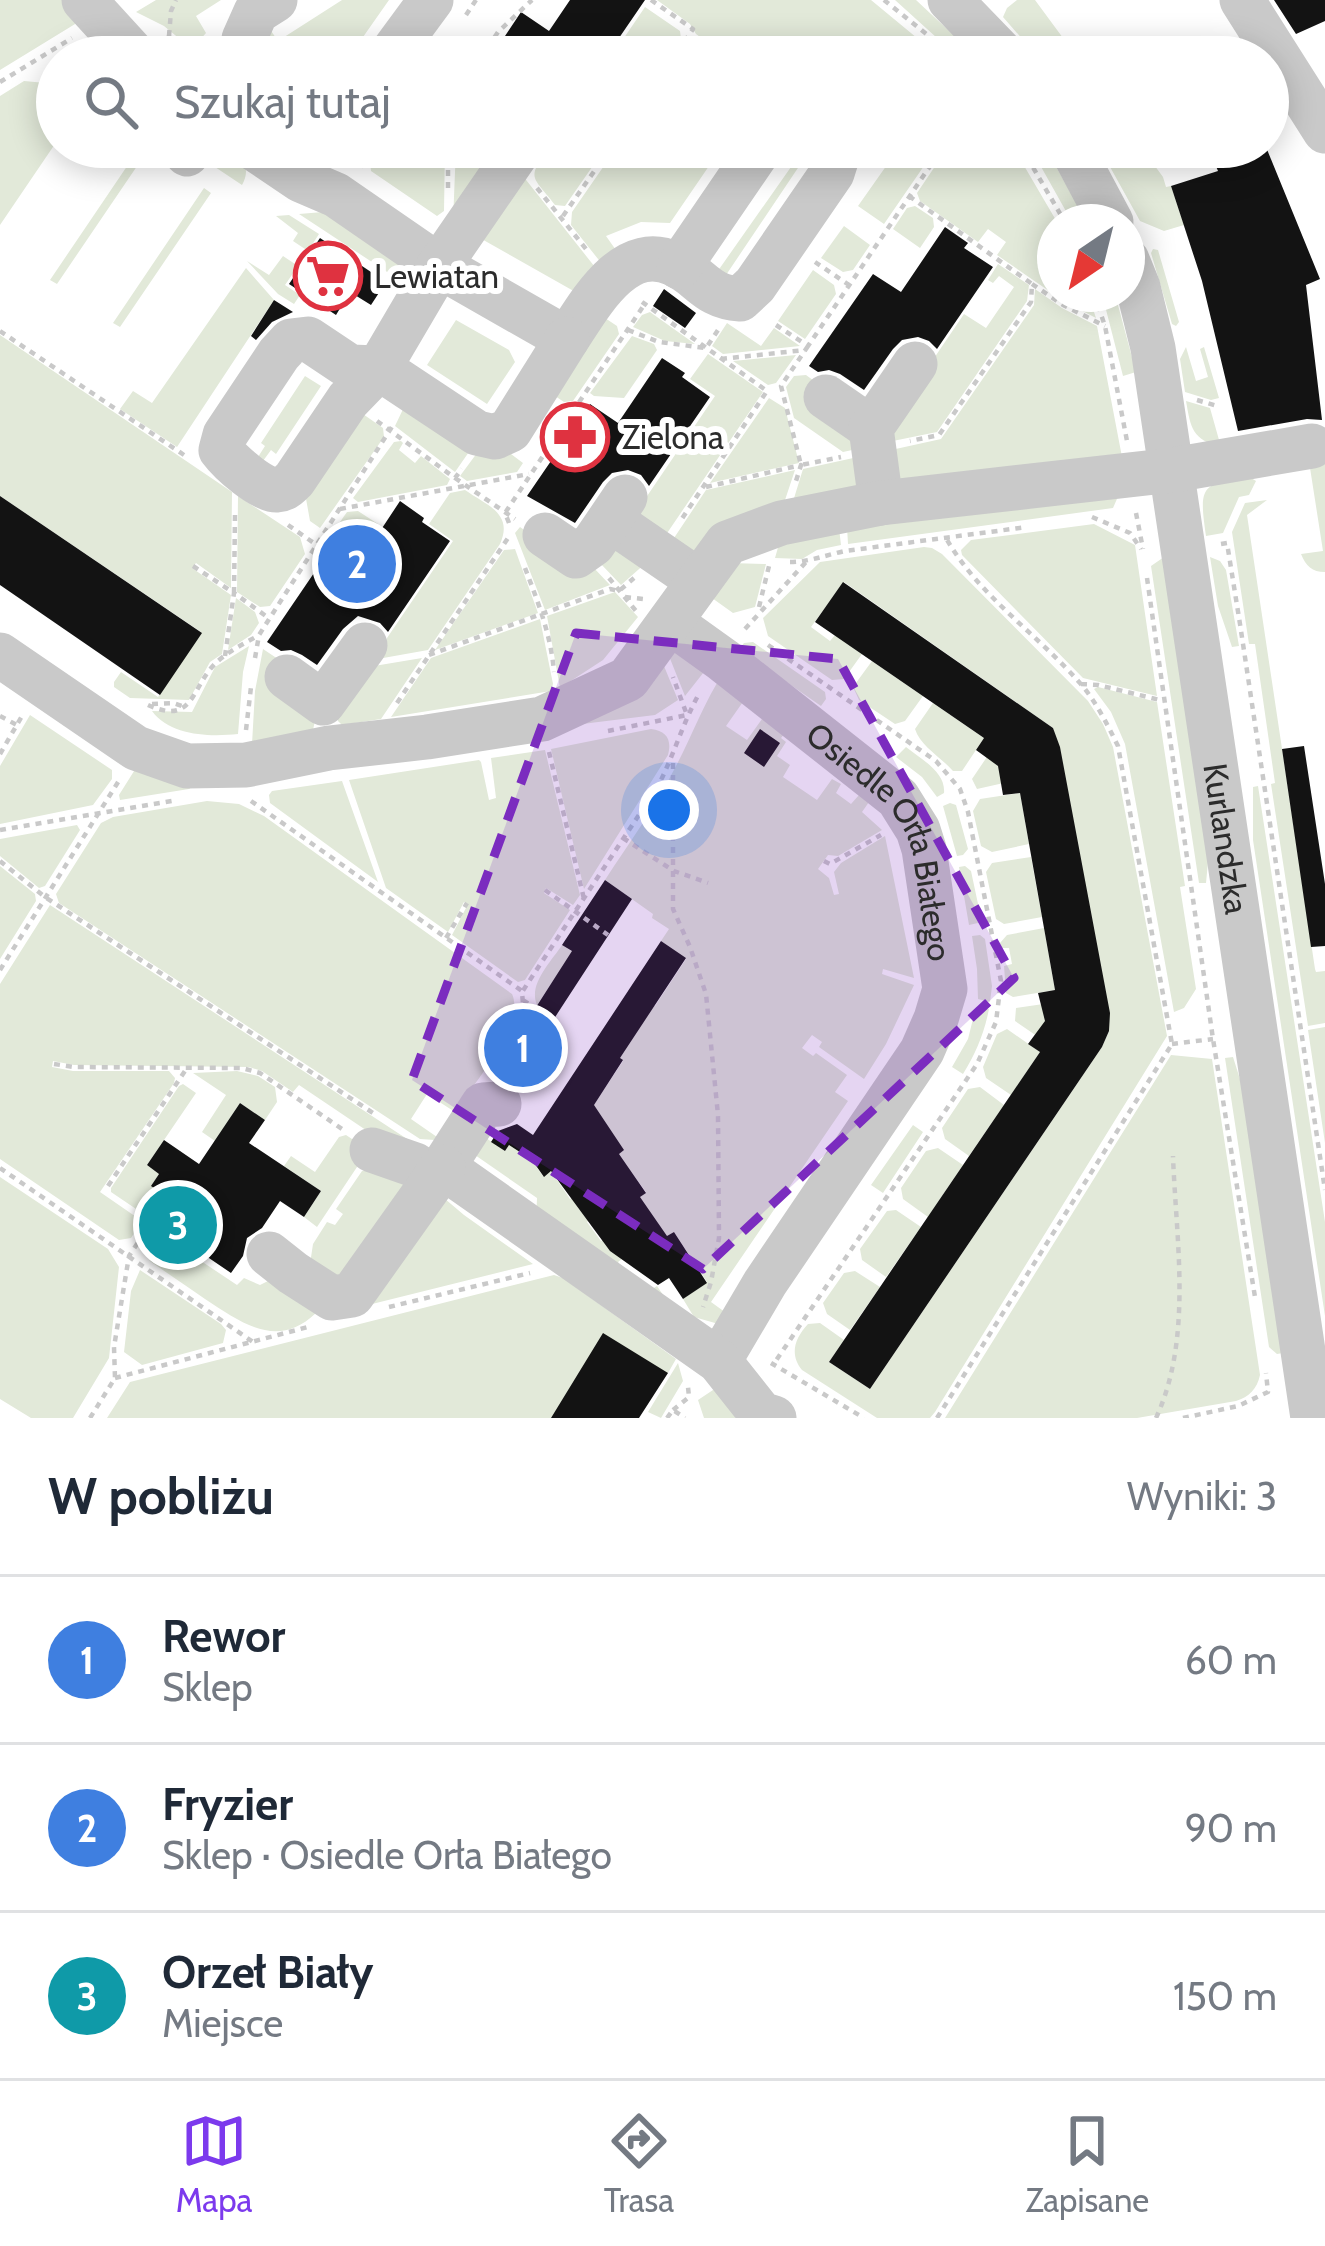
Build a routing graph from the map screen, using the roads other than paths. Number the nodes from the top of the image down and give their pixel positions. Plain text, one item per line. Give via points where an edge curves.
1 (274, 0) edge
2 (431, 0) edge
3 (1242, 0) edge
4 (92, 10) edge
5 (135, 36) edge
6 (245, 36) edge
7 (404, 36) edge
8 (1265, 36) edge
9 (1289, 74) edge
10 (1325, 131) edge
11 (304, 168) edge
12 (507, 168) edge
13 (746, 168) edge
14 (834, 168) edge
15 (1082, 168) edge
16 (1101, 204) edge
17 (676, 265) junction
18 (439, 266) junction
19 (1144, 312) edge
20 (567, 339) junction
21 (915, 364) dead end
22 (826, 397) dead end
23 (871, 428) junction
24 (1312, 446) dead end
25 (1172, 470) junction
26 (881, 503) junction
27 (530, 538) road end
28 (699, 581) junction
29 (670, 622) junction
30 (364, 645) dead end
31 (0, 655) edge
32 (350, 745) junction
33 (496, 1085) road end
34 (373, 1132) road end
35 (439, 1172) junction
36 (269, 1254) dead end
37 (719, 1360) junction
38 (776, 1413) edge
39 (1313, 1418) edge

1 - 6 street via 256,12
2 - 7 street
3 - 8 street
4 - 5 street
9 - 10 street
11 - 18 street
12 - 18 street
13 - 17 street
14 - 17 street via 740,299 722,298
15 - 16 street
17 - 20 street via 650,260 626,267 627,291
18 - 20 street
18 - 20 street via 364,384 495,437 510,430
19 - 25 street, Kurlandzka
21 - 23 street
22 - 23 street
23 - 26 street
24 - 25 street
25 - 26 street
25 - 39 street, Kurlandzka
26 - 28 street via 727,543
27 - 28 street via 576,556 618,509
28 - 29 street
29 - 32 street via 628,679 552,729 542,719
29 - 37 street, Osiedle Orła Białego via 898,798 923,849 945,989 922,1051
30 - 32 street via 279,683
31 - 32 street via 142,720 187,766 244,780
33 - 35 street
34 - 35 street via 415,1165
35 - 36 street via 352,1295 332,1298
35 - 37 street
37 - 38 street

